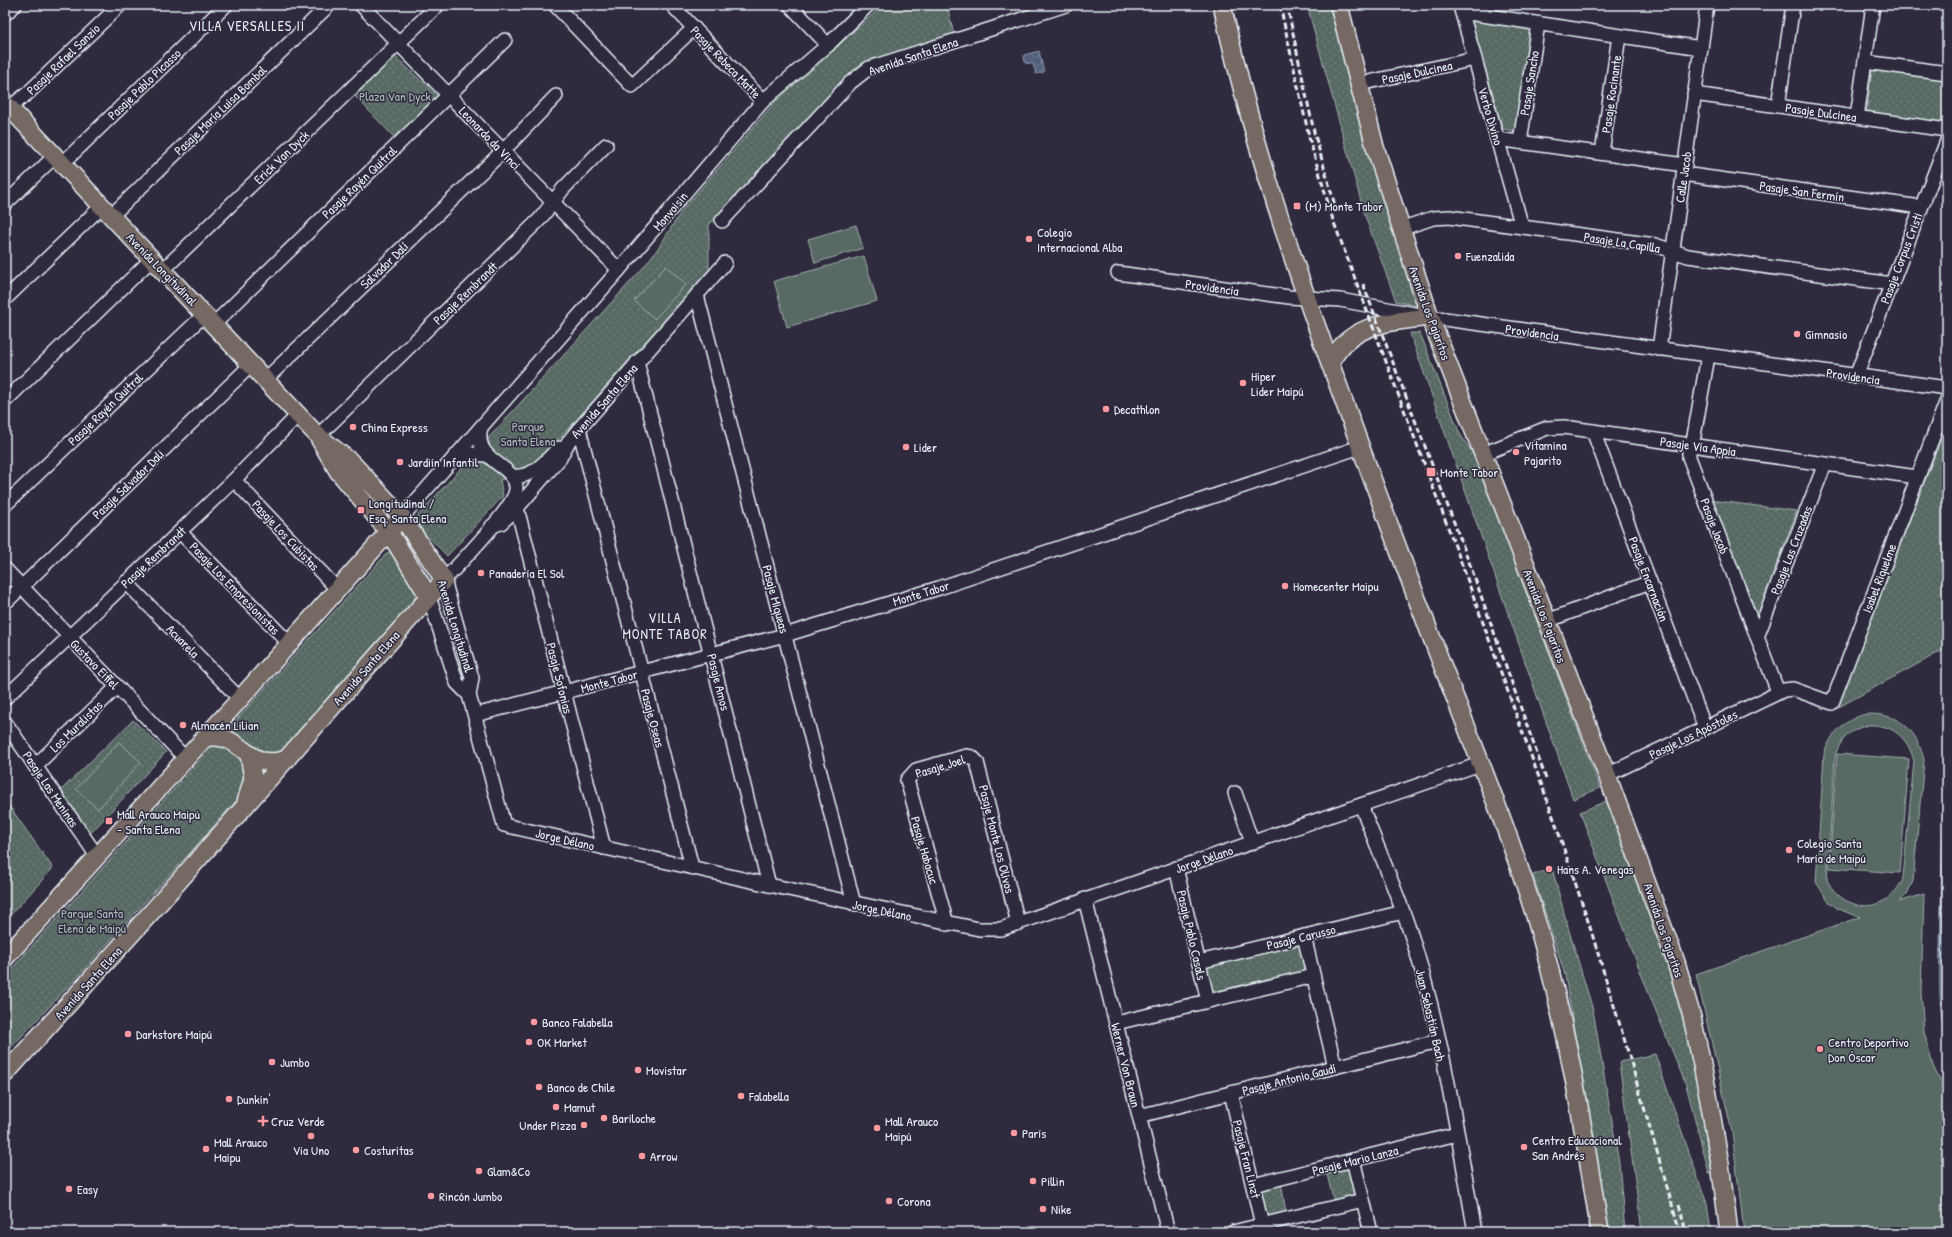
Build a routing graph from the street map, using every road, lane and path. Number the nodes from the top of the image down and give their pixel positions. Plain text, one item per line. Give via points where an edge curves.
1 (15, 5) edge
2 (120, 5) edge
3 (226, 5) edge
4 (329, 5) edge
5 (361, 5) edge
6 (438, 5) edge
7 (555, 5) edge
8 (672, 5) edge
9 (790, 5) edge
10 (868, 5) edge
11 (1066, 5) edge
12 (1222, 5) edge
13 (1339, 5) edge
14 (1707, 5) edge
15 (1793, 5) edge
16 (1873, 5) edge
17 (1461, 9) edge
18 (5, 14) edge
19 (1538, 24) junction
20 (694, 28) junction
21 (1619, 36) junction
22 (505, 40) dead end
23 (398, 44) junction
24 (828, 45) junction
25 (1701, 48) junction
26 (1475, 60) junction
27 (1865, 62) junction
28 (1947, 73) edge
29 (1359, 84) junction
30 (1694, 94) junction
31 (448, 95) junction
32 (556, 96) dead end
33 (763, 101) junction
34 (1778, 106) junction
35 (6, 107) edge
36 (1857, 117) junction
37 (1947, 130) edge
38 (1497, 139) junction
39 (1947, 141) edge
40 (1520, 142) junction
41 (606, 146) dead end
42 (503, 151) junction
43 (1602, 153) junction
44 (58, 160) junction
45 (1684, 170) junction
46 (553, 202) junction
47 (5, 204) edge
48 (1921, 207) junction
49 (107, 211) junction
50 (722, 221) dead end
51 (1522, 227) junction
52 (1400, 229) junction
53 (1673, 251) junction
54 (158, 264) junction
55 (725, 264) dead end
56 (619, 270) junction
57 (1118, 273) dead end
58 (1892, 284) junction
59 (697, 295) junction
60 (5, 299) edge
61 (1307, 299) junction
62 (1430, 317) junction
63 (209, 319) junction
64 (1659, 349) junction
65 (1708, 356) junction
66 (637, 362) junction
67 (252, 364) junction
68 (1330, 364) junction
69 (1856, 376) junction
70 (266, 379) junction
71 (1947, 388) edge
72 (1947, 400) edge
73 (5, 401) edge
74 (299, 414) junction
75 (481, 427) junction
76 (579, 429) junction
77 (1593, 431) junction
78 (318, 436) junction
79 (569, 441) junction
80 (1691, 445) junction
81 (1360, 447) junction
82 (1483, 454) junction
83 (486, 456) junction
84 (454, 458) junction
85 (1825, 464) junction
86 (511, 476) junction
87 (1917, 477) junction
88 (234, 480) junction
89 (5, 505) edge
90 (517, 508) junction
91 (402, 517) junction
92 (492, 526) junction
93 (180, 532) junction
94 (388, 532) junction
95 (5, 569) edge
96 (444, 580) junction
97 (126, 582) junction
98 (1650, 582) junction
99 (22, 587) junction
100 (338, 590) junction
101 (429, 597) junction
102 (5, 603) edge
103 (1547, 621) junction
104 (785, 635) junction
105 (1757, 636) junction
106 (69, 637) junction
107 (290, 644) junction
108 (712, 654) junction
109 (641, 672) junction
110 (117, 687) junction
111 (1778, 692) junction
112 (564, 693) junction
113 (469, 695) junction
114 (5, 698) edge
115 (237, 702) junction
116 (475, 715) junction
117 (5, 722) edge
118 (1705, 728) junction
119 (204, 738) junction
120 (244, 750) junction
121 (972, 757) joint
122 (186, 759) junction
123 (287, 759) junction
124 (1480, 764) junction
125 (35, 766) junction
126 (1607, 775) junction
127 (909, 776) joint
128 (1235, 793) dead end
129 (1361, 805) junction
130 (244, 808) junction
131 (504, 825) joint
132 (1252, 842) junction
133 (604, 848) junction
134 (97, 856) junction
135 (692, 867) junction
136 (1176, 868) junction
137 (769, 885) junction
138 (1085, 899) junction
139 (854, 904) junction
140 (1403, 912) junction
141 (1018, 923) junction
142 (947, 924) junction
143 (1304, 936) junction
144 (5, 958) edge
145 (1199, 962) junction
146 (1313, 976) junction
147 (1208, 1001) junction
148 (1116, 1023) junction
149 (1438, 1041) junction
150 (1335, 1067) junction
151 (5, 1074) edge
152 (1230, 1093) junction
153 (1139, 1116) junction
154 (1457, 1134) junction
155 (1353, 1160) junction
156 (1253, 1185) junction
157 (1363, 1200) junction
158 (1262, 1225) junction
159 (1168, 1232) edge
160 (1233, 1232) edge
161 (1371, 1232) edge
162 (1475, 1232) edge
163 (1600, 1232) edge
164 (1729, 1232) edge

1 - 18 street
2 - 35 street, Pasaje Rafael Sanzio via 28,93
3 - 44 street, Pasaje Pablo Picasso
4 - 49 street, Pasaje María Luisa Bombal
5 - 23 street, Leonardo da Vinci
6 - 23 street, Erick Van Dyck
7 - 20 street via 632,86
8 - 20 street, Pasaje Rebeca Matte
9 - 24 street
10 - 24 street, Monvoisin
11 - 50 street, Avenida Santa Elena via 869,68 850,83
12 - 61 main road via 1252,125
13 - 29 main road, Avenida Los Pajaritos
14 - 25 street, Calle Jacob
15 - 34 street
16 - 27 street
17 - 19 street
17 - 26 street, Verbo Divino
19 - 21 street
19 - 40 street, Pasaje Sancho
20 - 33 street, Pasaje Rebeca Matte
21 - 25 street
21 - 43 street, Pasaje Rocinante
22 - 31 street, Pasaje Rayén Quitral
23 - 31 street, Leonardo da Vinci
23 - 54 street, Erick Van Dyck
24 - 33 street, Monvoisin
25 - 30 street, Calle Jacob
26 - 29 street, Pasaje Dulcinea
26 - 38 street, Verbo Divino
27 - 28 street
27 - 36 street
29 - 52 main road, Avenida Los Pajaritos
30 - 34 street, Pasaje Dulcinea
30 - 45 street, Calle Jacob
31 - 42 street, Leonardo da Vinci
31 - 63 street, Pasaje Rayén Quitral
32 - 42 street, Salvador Dalí
33 - 56 street, Monvoisin
34 - 36 street, Pasaje Dulcinea
35 - 44 main road, Avenida Longitudinal
36 - 37 street, Pasaje Dulcinea
38 - 40 street, Pasaje San Fermín
38 - 51 street, Verbo Divino
39 - 48 street, Pasaje Corpus Cristi
40 - 43 street, Pasaje San Fermín
41 - 46 street, Pasaje Rembrandt via 563,188
42 - 46 street, Leonardo da Vinci
42 - 70 street, Salvador Dalí
43 - 45 street, Pasaje San Fermín
44 - 47 street, Pasaje Pablo Picasso
44 - 49 main road, Avenida Longitudinal
45 - 48 street, Pasaje San Fermín
45 - 53 street, Calle Jacob
46 - 56 street, Leonardo da Vinci
46 - 78 street, Pasaje Rembrandt via 540,219
48 - 58 street, Pasaje Corpus Cristi
49 - 54 main road, Avenida Longitudinal
49 - 60 street, Pasaje María Luisa Bombal
51 - 52 street, Pasaje La Capilla via 1444,217
51 - 53 street, Pasaje La Capilla via 1655,245
52 - 62 main road, Avenida Los Pajaritos
53 - 58 street, Pasaje La Capilla via 1688,256
53 - 64 street, Calle Jacob
54 - 63 main road, Avenida Longitudinal
54 - 73 street, Erick Van Dyck
55 - 59 street, Avenida Santa Elena
56 - 75 street, Monvoisin
57 - 61 street, Providencia
58 - 69 street, Pasaje Corpus Cristi
59 - 66 street, Avenida Santa Elena
59 - 104 street, Pasaje Miqueas
61 - 62 street, Providencia via 1355,302
61 - 68 main road
62 - 64 street, Providencia
62 - 68 main road via 1391,322 1362,331 1343,344
62 - 82 main road, Avenida Los Pajaritos
63 - 67 main road, Avenida Longitudinal
63 - 89 street, Pasaje Rayén Quitral
64 - 65 street, Providencia
65 - 69 street, Providencia
65 - 80 street, Pasaje Jacob
66 - 76 street, Avenida Santa Elena
66 - 108 street, Pasaje Amos
67 - 70 main road, Avenida Longitudinal
67 - 99 street, Pasaje Salvador Dali
68 - 81 main road
69 - 71 street, Providencia
70 - 74 main road, Avenida Longitudinal
72 - 87 street, Isabel Riquelme
74 - 78 main road, Avenida Longitudinal
74 - 88 street, Pasaje Rembrandt
75 - 83 street via 480,442
75 - 84 street
76 - 79 street, Avenida Santa Elena
76 - 109 street, Pasaje Oseas
77 - 80 street, Pasaje Vía Appia
77 - 82 street, Pasaje Vía Appia via 1552,427
77 - 98 street, Pasaje Encarnación
78 - 91 main road, Avenida Longitudinal via 351,462
78 - 94 main road, Avenida Longitudinal via 338,471
79 - 86 street via 530,474 522,477
79 - 90 street, Avenida Santa Elena via 560,458
80 - 85 street, Pasaje Vía Appia
80 - 105 street, Pasaje Jacob via 1690,462
81 - 104 street, Monte Tabor via 939,588
81 - 124 main road
82 - 103 main road, Avenida Los Pajaritos
83 - 84 street via 471,454
83 - 86 street
84 - 91 street
85 - 87 street, Pasaje Vía Appia
85 - 105 street, Pasaje Las Cruzadas
86 - 92 street via 516,485 515,495
87 - 111 street, Isabel Riquelme via 1832,703 1794,689
88 - 93 street, Pasaje Rembrandt
88 - 100 street, Pasaje Los Cubistas
90 - 92 street, Avenida Santa Elena via 501,523
90 - 112 street, Pasaje Sofonias
91 - 94 main road
91 - 96 main road, Avenida Longitudinal
92 - 96 street, Avenida Santa Elena
93 - 97 street, Pasaje Rembrandt
93 - 107 street, Pasaje Los Empresionistas
94 - 100 main road
94 - 101 main road, Avenida Longitudinal
95 - 99 street, Gustavo Eiffel
96 - 101 main road, Avenida Santa Elena
96 - 113 street, Avenida Longitudinal via 472,678
97 - 106 street, Pasaje Rembrandt
97 - 115 street, Acuarela
98 - 103 street
98 - 118 street, Pasaje Encarnación
99 - 102 street, Pasaje Salvador Dali
99 - 106 street, Gustavo Eiffel
100 - 107 main road
101 - 113 street, Avenida Longitudinal via 457,683
101 - 123 main road, Avenida Santa Elena
103 - 126 main road, Avenida Los Pajaritos
104 - 108 street, Monte Tabor
104 - 139 street, Pasaje Miqueas
105 - 111 street, Pasaje Jacob
106 - 110 street, Gustavo Eiffel
106 - 114 street, Pasaje Rembrandt
107 - 115 main road
108 - 109 street, Monte Tabor
108 - 137 street, Pasaje Amos
109 - 112 street, Monte Tabor
109 - 135 street, Pasaje Oseas
110 - 122 street, Gustavo Eiffel
110 - 125 street, Los Muralistas
111 - 118 street, Pasaje Los Apóstoles
112 - 116 street, Monte Tabor
112 - 133 street, Pasaje Sofonias
113 - 116 street, Avenida Longitudinal
115 - 119 main road
115 - 120 main road via 232,726
116 - 131 street, Avenida Longitudinal
117 - 125 street, Pasaje Las Meninas
118 - 126 street, Pasaje Los Apóstoles
119 - 120 main road via 222,738
119 - 122 main road
120 - 123 main road via 256,759 271,762
120 - 130 main road via 253,778
121 - 127 street, Pasaje Joel via 966,756 916,770
121 - 141 street, Pasaje Monte Los Olivos via 977,762
122 - 134 main road
123 - 130 main road, Avenida Santa Elena
124 - 129 street, Jorge Délano
124 - 163 main road via 1524,882 1550,972 1575,1083
125 - 134 street, Pasaje Las Meninas
126 - 164 main road, Avenida Los Pajaritos via 1667,937 1690,1011 1714,1126
127 - 142 street, Pasaje Habacuc via 906,784
128 - 132 street
129 - 132 street, Jorge Délano
129 - 140 street, Juan Sebastián Bach
130 - 151 main road, Avenida Santa Elena
131 - 133 street, Jorge Délano
132 - 136 street, Jorge Délano
133 - 135 street, Jorge Délano
134 - 144 main road
135 - 137 street, Jorge Délano
136 - 138 street, Jorge Délano
136 - 145 street, Pasaje Pablo Casals
137 - 139 street, Jorge Délano
138 - 141 street, Jorge Délano
138 - 148 street, Werner Von Braun
139 - 142 street, Jorge Délano
140 - 143 street, Pasaje Carusso
140 - 149 street, Juan Sebastián Bach via 1425,983
141 - 142 street, Jorge Délano via 989,930
143 - 145 street, Pasaje Carusso
143 - 146 street
145 - 147 street, Pasaje Pablo Casals
146 - 147 street
146 - 150 street
147 - 148 street
148 - 153 street, Werner Von Braun
149 - 150 street, Pasaje Antonio Gaudí
149 - 154 street, Juan Sebastián Bach
150 - 152 street, Pasaje Antonio Gaudí
152 - 153 street, Pasaje Antonio Gaudí
152 - 156 street, Pasaje Fran Linzt
153 - 159 street, Werner Von Braun
154 - 155 street, Pasaje Mario Lanza
154 - 162 street, Juan Sebastián Bach
155 - 156 street, Pasaje Mario Lanza
155 - 157 street
156 - 158 street, Pasaje Fran Linzt
157 - 158 street
157 - 161 street
158 - 160 street

